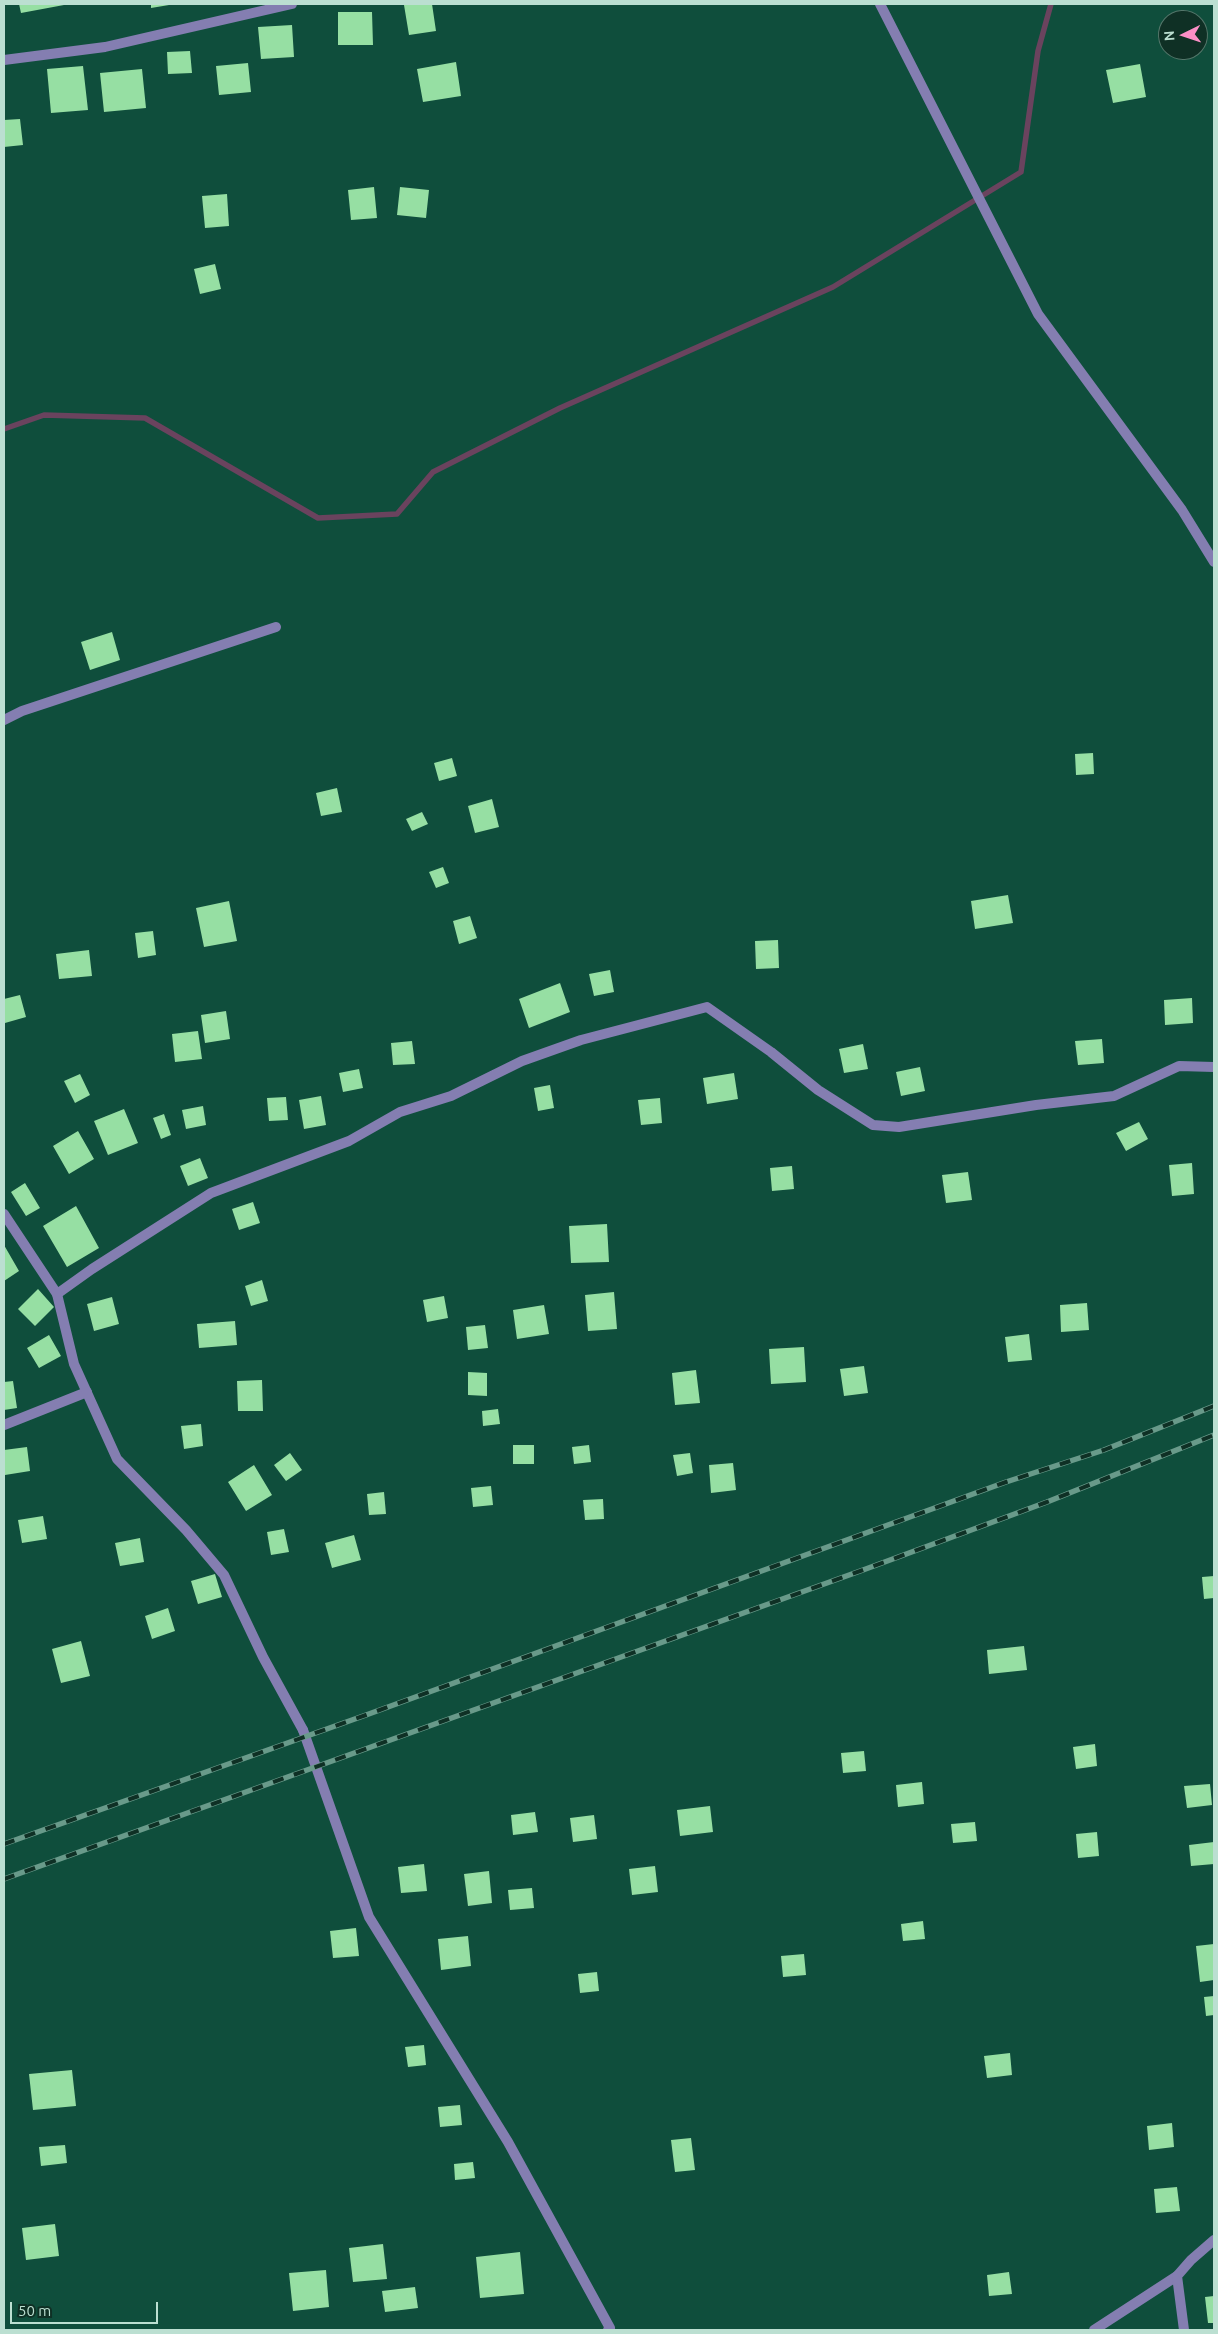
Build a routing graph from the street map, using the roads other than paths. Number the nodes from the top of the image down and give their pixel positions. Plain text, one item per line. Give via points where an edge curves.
1 (292, 4) edge
2 (880, 4) edge
3 (4, 60) edge
4 (1214, 562) edge
5 (276, 627) dead end
6 (4, 720) edge
7 (1214, 1066) edge
8 (4, 1214) edge
9 (57, 1294) junction
10 (87, 1392) junction
11 (4, 1425) edge
12 (1214, 2240) edge
13 (1177, 2276) junction
14 (608, 2330) edge
15 (1094, 2330) edge
16 (1184, 2330) edge

1 - 3 street via 106,47
2 - 4 street via 1038,314 1182,510
5 - 6 street via 22,710
7 - 9 street via 1179,1066 1114,1096 899,1127 873,1125 818,1090 707,1007 581,1040 522,1061 451,1096 400,1112 350,1141 211,1194 92,1268
8 - 9 street
9 - 10 street via 74,1364
10 - 11 street
10 - 14 street via 117,1459 186,1530 224,1575 263,1657 304,1730 369,1917 508,2142 610,2328
12 - 13 street
13 - 15 street
13 - 16 street

